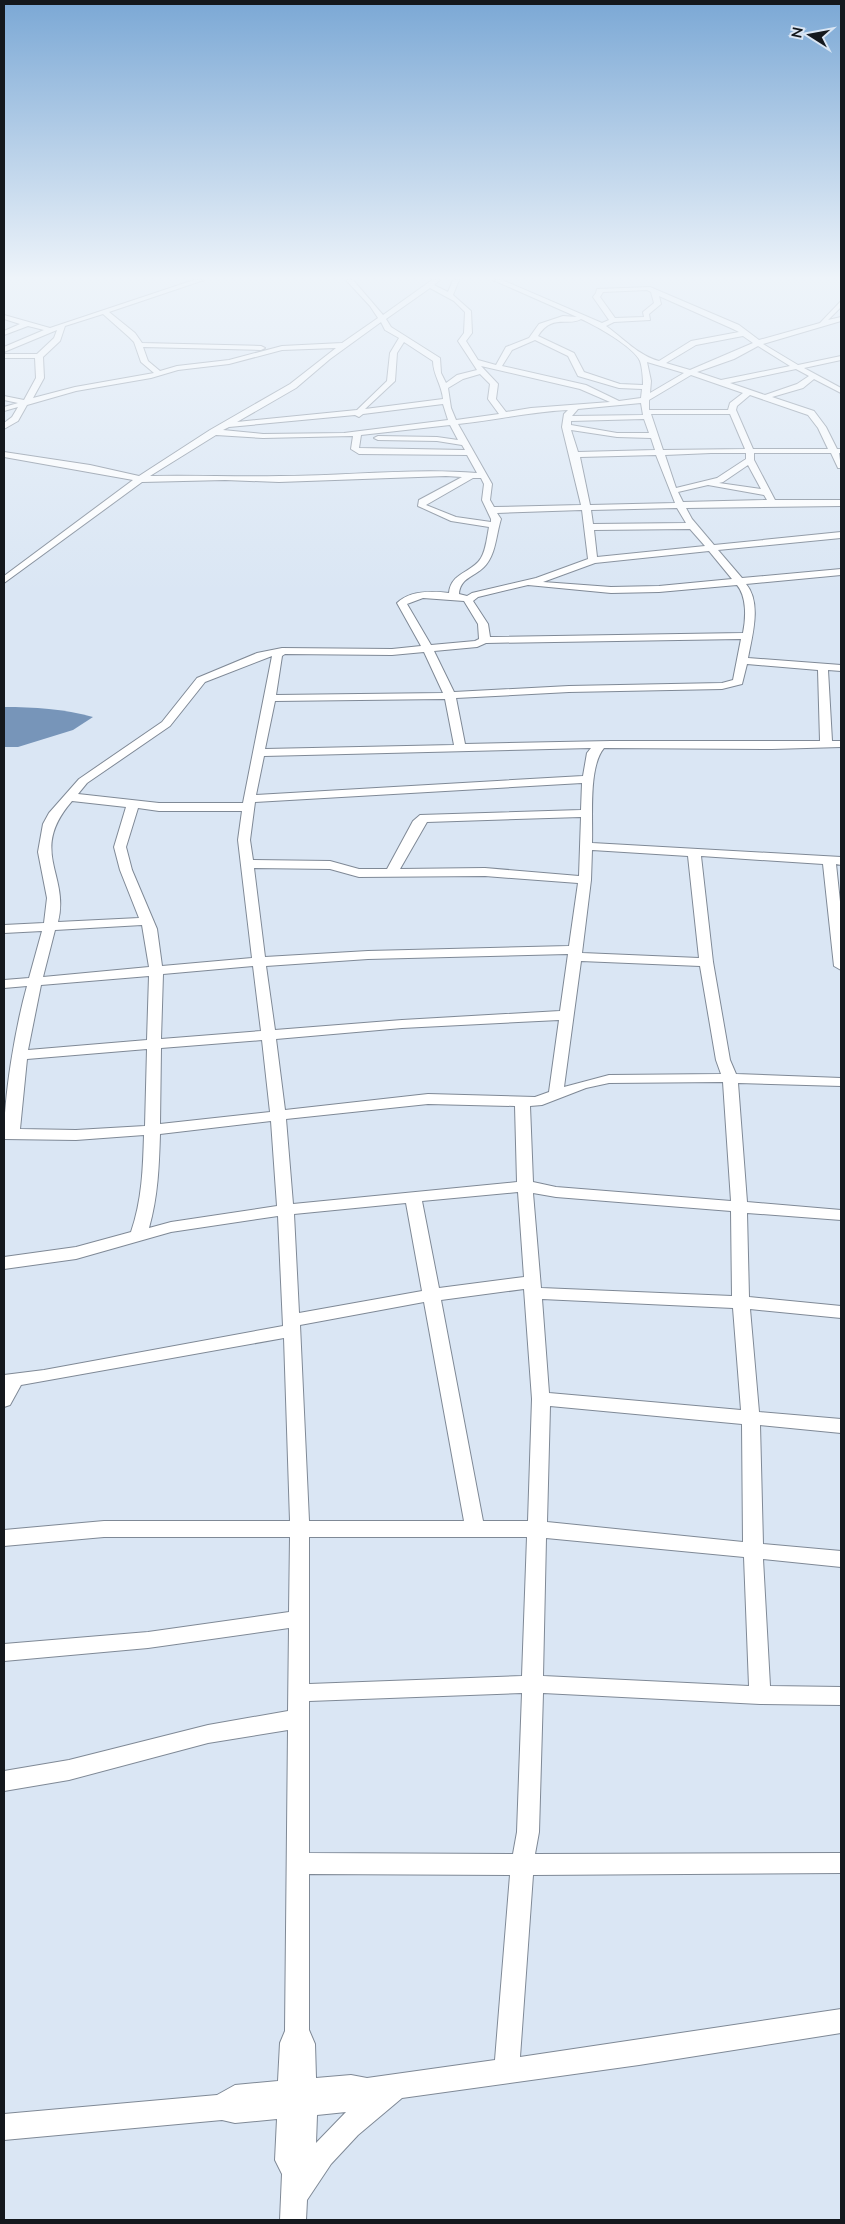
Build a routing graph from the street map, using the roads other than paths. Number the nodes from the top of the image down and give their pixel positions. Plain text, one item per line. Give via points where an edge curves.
1 (36, 384) edge
2 (99, 384) edge
3 (296, 384) edge
4 (389, 384) edge
5 (448, 384) edge
6 (494, 384) edge
7 (570, 384) edge
8 (612, 384) edge
9 (646, 384) edge
10 (668, 384) edge
11 (722, 384) edge
12 (803, 384) edge
13 (828, 384) edge
14 (444, 386) joint
15 (645, 387) junction
16 (841, 391) edge
17 (748, 392) junction
18 (4, 398) edge
19 (763, 398) junction
20 (644, 400) junction
21 (446, 401) junction
22 (605, 401) junction
23 (25, 402) junction
24 (575, 408) junction
25 (4, 409) edge
26 (734, 412) junction
27 (360, 413) junction
28 (505, 416) junction
29 (647, 418) junction
30 (453, 423) junction
31 (567, 423) junction
32 (226, 425) junction
33 (418, 426) junction
34 (4, 427) edge
35 (213, 432) junction
36 (359, 435) junction
37 (655, 436) junction
38 (464, 443) junction
39 (838, 451) edge
40 (661, 452) junction
41 (470, 453) junction
42 (4, 454) edge
43 (575, 455) junction
44 (750, 456) junction
45 (841, 466) edge
46 (478, 475) junction
47 (140, 479) junction
48 (707, 483) junction
49 (673, 491) junction
50 (767, 493) junction
51 (841, 503) edge
52 (773, 504) junction
53 (681, 505) junction
54 (586, 506) junction
55 (491, 510) junction
56 (494, 525) junction
57 (693, 526) junction
58 (590, 527) junction
59 (841, 535) edge
60 (710, 550) junction
61 (592, 560) junction
62 (841, 572) edge
63 (4, 580) edge
64 (740, 582) junction
65 (523, 583) junction
66 (454, 596) junction
67 (468, 600) junction
68 (747, 636) junction
69 (484, 640) junction
70 (428, 649) junction
71 (282, 651) junction
72 (742, 661) junction
73 (823, 667) junction
74 (841, 668) edge
75 (450, 696) junction
76 (272, 698) junction
77 (826, 744) junction
78 (841, 744) edge
79 (599, 746) junction
80 (460, 749) junction
81 (259, 753) junction
82 (588, 778) junction
83 (69, 797) junction
84 (248, 803) junction
85 (133, 805) junction
86 (588, 813) junction
87 (588, 846) junction
88 (694, 853) junction
89 (835, 861) edge
90 (246, 864) junction
91 (392, 872) junction
92 (586, 880) junction
93 (146, 920) junction
94 (49, 925) junction
95 (4, 929) edge
96 (574, 954) junction
97 (258, 962) junction
98 (706, 962) junction
99 (841, 966) edge
100 (156, 971) junction
101 (34, 981) junction
102 (4, 984) edge
103 (567, 1015) junction
104 (268, 1035) junction
105 (154, 1046) junction
106 (21, 1055) junction
107 (730, 1078) junction
108 (841, 1082) edge
109 (556, 1094) junction
110 (522, 1103) junction
111 (279, 1117) junction
112 (151, 1130) junction
113 (8, 1134) edge
114 (525, 1186) junction
115 (413, 1197) junction
116 (739, 1207) junction
117 (147, 1208) junction
118 (285, 1210) junction
119 (841, 1215) edge
120 (171, 1227) junction
121 (139, 1234) junction
122 (4, 1263) edge
123 (533, 1288) junction
124 (433, 1295) junction
125 (741, 1302) junction
126 (841, 1312) edge
127 (291, 1326) junction
128 (9, 1381) edge
129 (541, 1399) junction
130 (4, 1400) edge
131 (752, 1419) junction
132 (841, 1426) edge
133 (300, 1528) junction
134 (475, 1528) junction
135 (537, 1528) junction
136 (4, 1538) edge
137 (753, 1552) junction
138 (841, 1559) edge
139 (298, 1619) junction
140 (4, 1652) edge
141 (532, 1684) junction
142 (298, 1693) junction
143 (760, 1695) junction
144 (841, 1696) edge
145 (298, 1719) junction
146 (4, 1782) edge
147 (299, 1863) junction
148 (841, 1863) edge
149 (522, 1865) junction
150 (841, 2021) edge
151 (507, 2070) junction
152 (398, 2085) junction
153 (297, 2098) junction
154 (4, 2127) edge
155 (294, 2196) edge

1 - 23 street
2 - 23 street
3 - 32 street
4 - 27 street via 361,408
5 - 14 street
6 - 28 street via 492,399
7 - 22 street via 583,387
8 - 15 street
9 - 15 street
10 - 20 street
11 - 17 street
12 - 19 street
13 - 16 street
14 - 21 street
15 - 20 street
17 - 19 street
17 - 26 street via 733,405
18 - 23 street
19 - 39 street via 812,413
20 - 22 street
20 - 29 street
21 - 27 street
21 - 30 street
22 - 24 street
23 - 25 street
23 - 34 street via 15,419
24 - 28 street via 531,410
24 - 31 street
26 - 29 street
26 - 44 street
27 - 32 street
27 - 33 street
27 - 36 street
28 - 30 street
29 - 31 street via 603,418
29 - 37 street
30 - 33 street
30 - 38 street
31 - 37 street via 617,435
31 - 43 street
32 - 35 street
33 - 36 street
35 - 36 street via 263,436
35 - 47 street
36 - 38 street
36 - 41 street via 355,449 362,452
37 - 40 street
38 - 41 street
39 - 44 street
39 - 45 street
40 - 43 street
40 - 44 street
40 - 49 street
41 - 46 street
42 - 47 street
43 - 54 street
44 - 48 street via 721,479
44 - 50 street
46 - 47 street
46 - 55 street via 488,484 486,500
46 - 56 street via 432,496 422,502 422,506 454,519
47 - 63 street
48 - 49 street
48 - 50 street
49 - 53 street
50 - 52 street
51 - 52 street
52 - 53 street
53 - 54 street
53 - 57 street
54 - 55 street
54 - 58 street
55 - 56 street via 496,519
56 - 66 street via 486,558 480,567 459,578 454,586
57 - 58 street
57 - 60 street
58 - 61 street
59 - 60 street
60 - 61 street
60 - 64 street
61 - 65 street
62 - 64 street
64 - 65 street via 612,590
64 - 68 street via 746,591 750,621
65 - 67 street
66 - 67 street
66 - 70 street via 417,598 402,604
67 - 69 street via 483,625
68 - 69 street
68 - 72 street
69 - 70 street via 477,644
70 - 71 street via 392,652
70 - 75 street
71 - 76 street via 277,655
71 - 83 street via 261,655 201,680 166,724 83,781
72 - 73 street
72 - 75 street via 738,682 730,685
73 - 74 street
73 - 77 street
75 - 76 street
75 - 80 street
76 - 81 street
77 - 78 street
77 - 79 street
79 - 80 street
79 - 82 street via 593,753
80 - 81 street
81 - 84 street
82 - 84 street
82 - 86 street
83 - 85 street
83 - 94 street via 49,824 44,852 53,898
84 - 85 street
84 - 90 street via 244,840
85 - 93 street via 120,847
86 - 87 street
86 - 91 street via 424,818 419,821
87 - 88 street
87 - 92 street
88 - 89 street
88 - 98 street
89 - 99 street
90 - 91 street via 330,865 359,873
90 - 97 street
91 - 92 street via 485,872
92 - 96 street
93 - 94 street
93 - 100 street
94 - 95 street
94 - 101 street via 40,970
96 - 97 street via 368,955
96 - 98 street
96 - 103 street
97 - 100 street
97 - 104 street
98 - 107 street via 723,1060
100 - 101 street
100 - 105 street
101 - 102 street
101 - 106 street
103 - 104 street
103 - 109 street
104 - 105 street
104 - 111 street
105 - 106 street
105 - 112 street
106 - 113 street
107 - 108 street
107 - 109 street via 609,1080
107 - 116 street
109 - 110 street via 537,1102
110 - 111 street via 428,1099
110 - 114 street
111 - 112 street
111 - 118 street
112 - 113 street via 76,1135
112 - 117 street via 151,1179
114 - 115 street
114 - 116 street via 556,1192
114 - 123 street
115 - 118 street
115 - 124 street
116 - 119 street
116 - 125 street
117 - 120 street
117 - 121 street
118 - 120 street
118 - 127 street
120 - 121 street
121 - 122 street via 76,1253
123 - 124 street
123 - 125 street
123 - 129 street
124 - 127 street
124 - 134 street
125 - 126 street
125 - 131 street
127 - 128 street
127 - 133 street
128 - 130 street
129 - 131 street
129 - 135 street
131 - 132 street
131 - 137 street
133 - 134 street
133 - 136 street via 104,1529
133 - 139 street
134 - 135 street
135 - 137 street
135 - 141 street
137 - 138 street
137 - 143 street
139 - 140 street via 146,1640
139 - 142 street
141 - 142 street
141 - 143 street
141 - 149 street via 528,1832
142 - 145 street
143 - 144 street
145 - 146 street via 208,1734 69,1770
145 - 147 street
147 - 149 street
147 - 153 street via 297,2032 292,2043
148 - 149 street
149 - 151 street
150 - 151 street
151 - 152 street
152 - 153 street via 367,2090 350,2099
152 - 155 street via 349,2126 322,2155
153 - 154 street via 235,2110 222,2106
153 - 155 street via 288,2160

